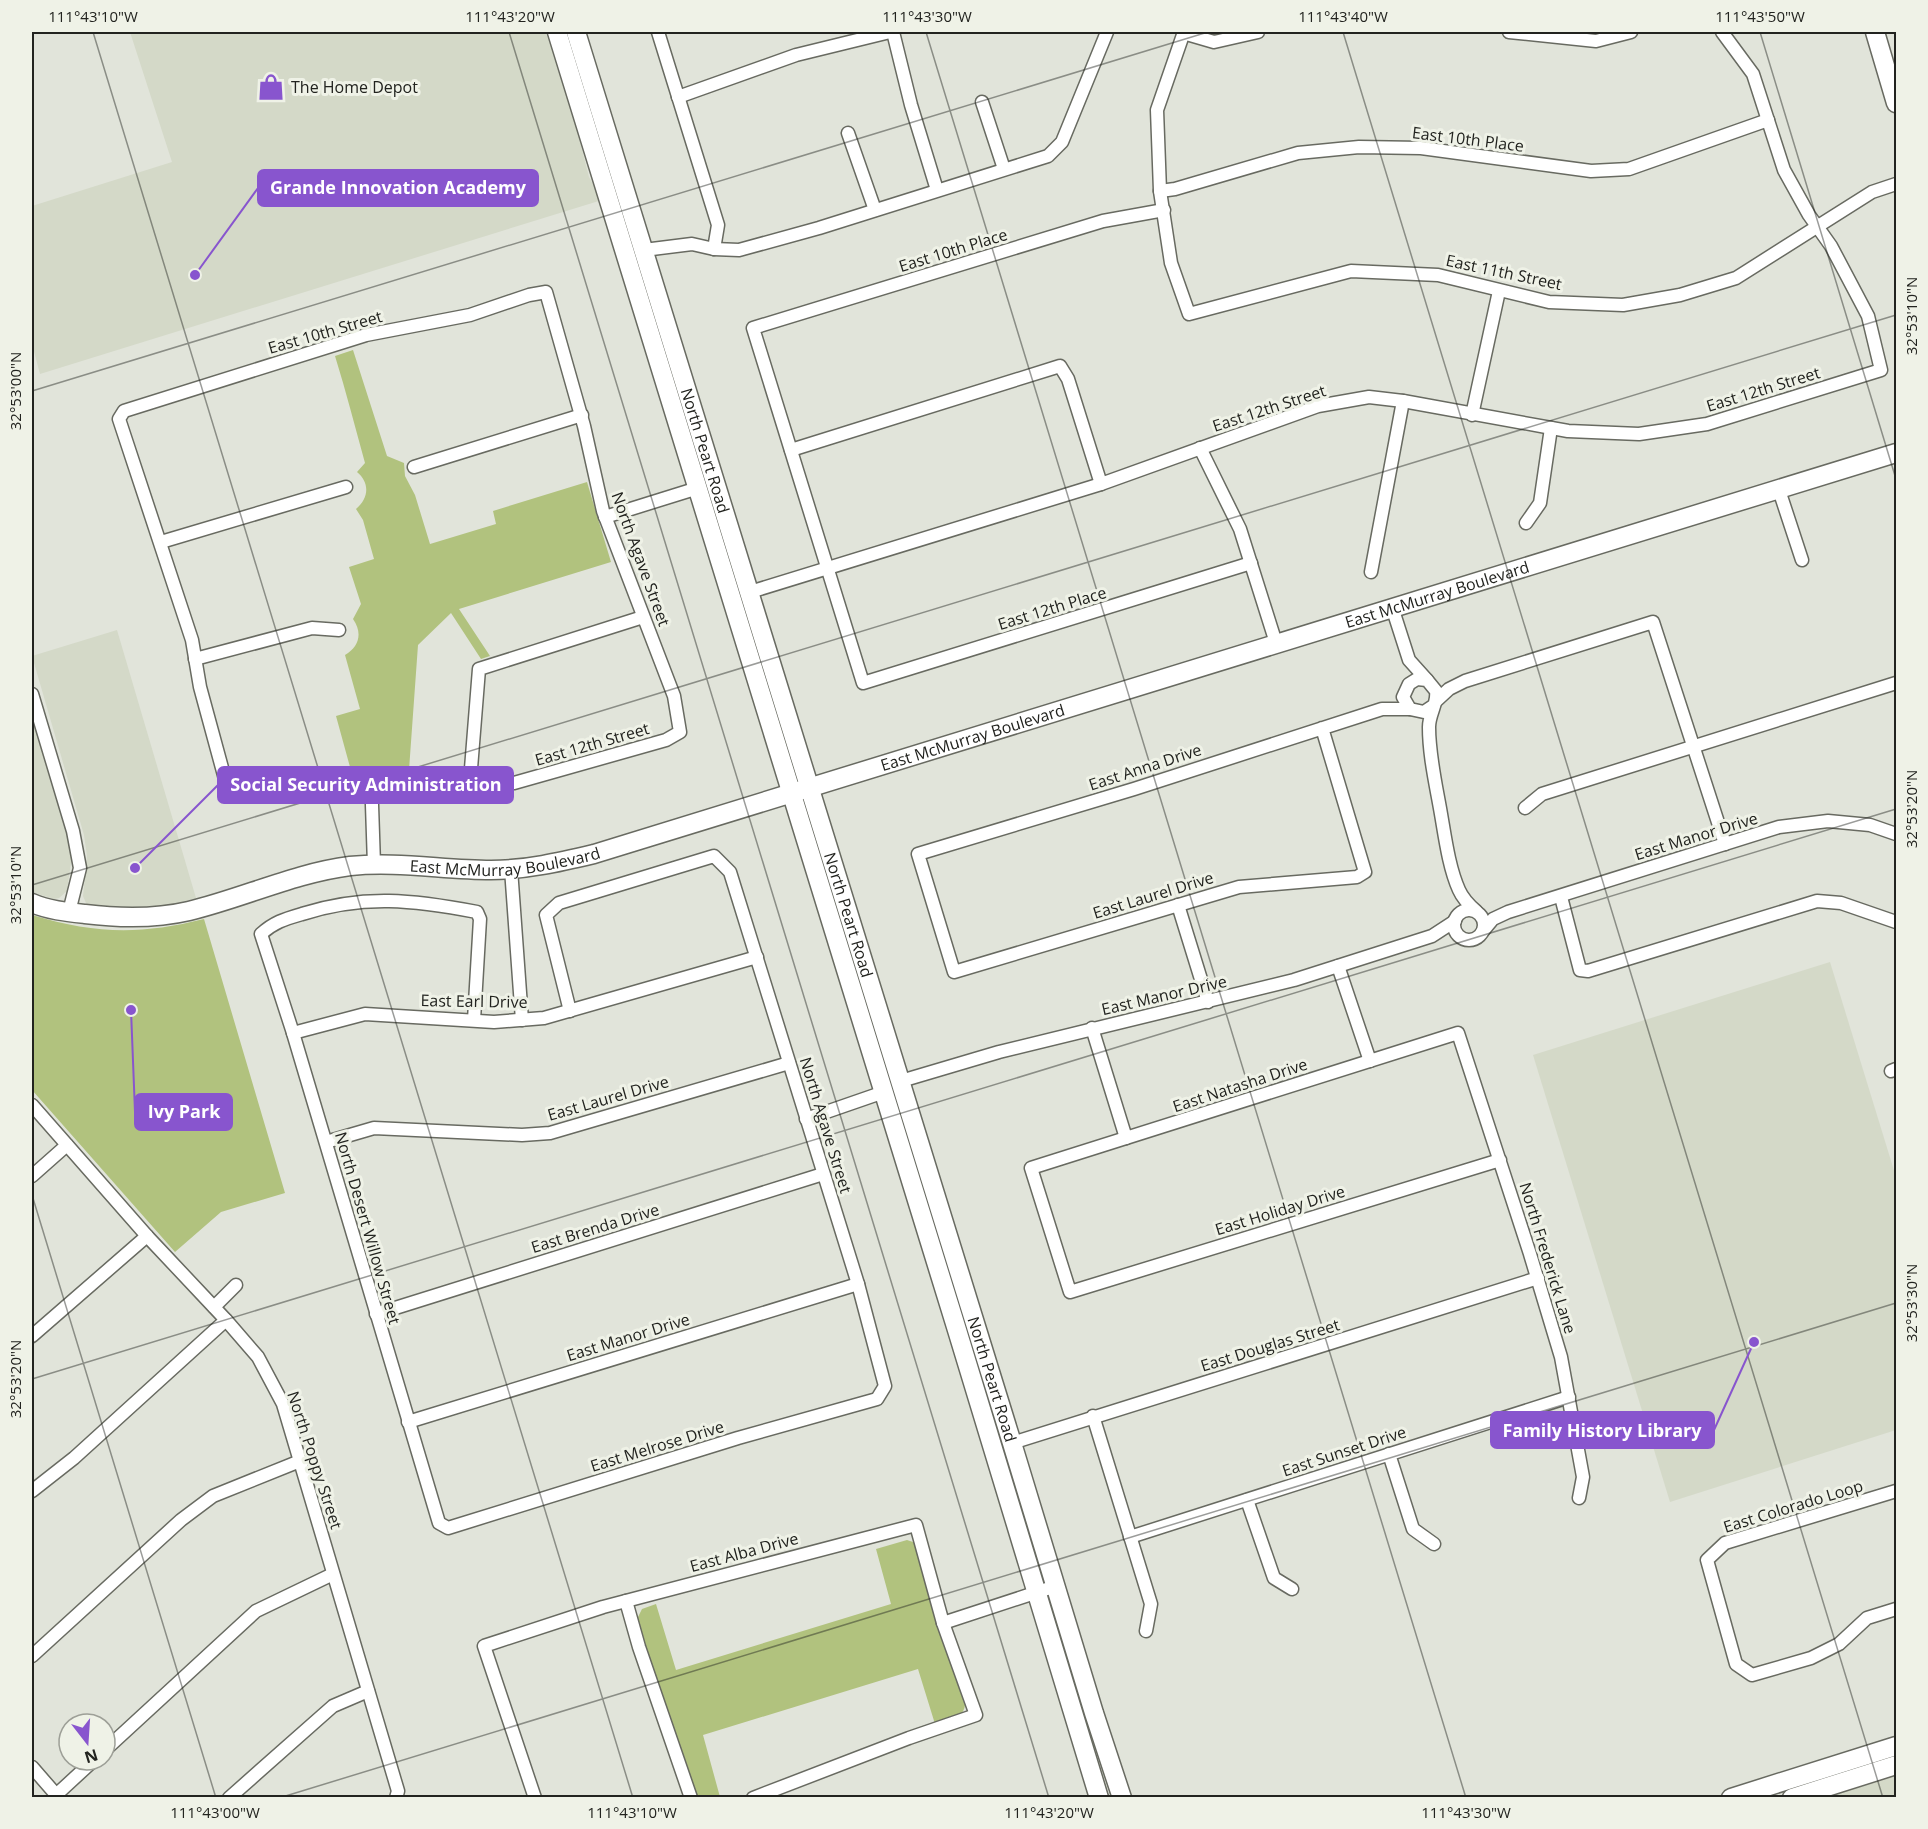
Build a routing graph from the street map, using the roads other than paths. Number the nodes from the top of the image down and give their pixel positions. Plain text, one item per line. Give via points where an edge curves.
1 (658, 32) edge
2 (891, 32) edge
3 (1107, 32) edge
4 (1184, 32) edge
5 (1258, 32) edge
6 (1509, 32) edge
7 (1631, 32) edge
8 (1722, 32) edge
9 (1875, 32) edge
10 (572, 34) edge
11 (678, 97) junction
12 (982, 102) dead end
13 (1896, 103) edge
14 (1768, 120) junction
15 (848, 133) dead end
16 (1004, 169) junction
17 (1896, 184) edge
18 (937, 190) junction
19 (1160, 191) junction
20 (874, 210) junction
21 (1164, 210) junction
22 (1818, 227) junction
23 (714, 249) junction
24 (644, 250) junction
25 (1499, 291) junction
26 (546, 292) joint
27 (1403, 401) junction
28 (582, 415) junction
29 (1472, 415) junction
30 (1551, 428) junction
31 (1200, 448) junction
32 (790, 450) junction
33 (1896, 453) edge
34 (414, 466) dead end
35 (1101, 484) junction
36 (346, 488) dead end
37 (698, 488) junction
38 (1779, 490) junction
39 (605, 517) junction
40 (1526, 523) dead end
41 (161, 542) junction
42 (1802, 560) dead end
43 (1251, 563) junction
44 (828, 567) junction
45 (1371, 572) dead end
46 (750, 592) junction
47 (1392, 607) junction
48 (643, 617) junction
49 (339, 630) dead end
50 (1276, 643) junction
51 (195, 659) junction
52 (1409, 660) junction
53 (1465, 681) junction
54 (1429, 682) junction
55 (1896, 683) edge
56 (1405, 690) junction
57 (32, 694) edge
58 (1434, 704) junction
59 (1382, 709) junction
60 (1413, 710) junction
61 (1322, 728) junction
62 (680, 732) joint
63 (1429, 734) junction
64 (1694, 747) junction
65 (371, 776) junction
66 (470, 781) junction
67 (810, 786) junction
68 (792, 792) junction
69 (1525, 808) dead end
70 (1896, 834) edge
71 (1725, 844) junction
72 (374, 865) junction
73 (511, 869) junction
74 (1458, 890) junction
75 (1561, 897) junction
76 (32, 903) edge
77 (1178, 905) junction
78 (69, 912) junction
79 (1477, 912) junction
80 (1508, 912) junction
81 (1455, 920) junction
82 (1896, 920) edge
83 (1483, 931) junction
84 (1432, 936) junction
85 (1464, 939) junction
86 (757, 957) junction
87 (1338, 966) junction
88 (954, 972) joint
89 (1208, 1002) junction
90 (570, 1011) junction
91 (474, 1020) junction
92 (522, 1020) junction
93 (1092, 1028) junction
94 (293, 1033) junction
95 (1458, 1033) joint
96 (1370, 1061) junction
97 (789, 1063) junction
98 (901, 1081) junction
99 (884, 1092) junction
100 (32, 1105) edge
101 (806, 1119) junction
102 (1126, 1138) junction
103 (326, 1142) junction
104 (67, 1144) junction
105 (1500, 1160) junction
106 (823, 1174) junction
107 (32, 1176) edge
108 (147, 1236) junction
109 (1538, 1278) junction
110 (858, 1284) junction
111 (236, 1286) dead end
112 (1071, 1292) joint
113 (214, 1307) junction
114 (376, 1314) junction
115 (226, 1320) junction
116 (32, 1336) edge
117 (1569, 1397) junction
118 (877, 1399) joint
119 (1094, 1416) junction
120 (408, 1422) junction
121 (1012, 1443) junction
122 (1389, 1454) junction
123 (300, 1461) junction
124 (32, 1491) edge
125 (1896, 1491) edge
126 (1579, 1498) dead end
127 (1246, 1500) junction
128 (448, 1528) joint
129 (1130, 1537) junction
130 (1434, 1544) dead end
131 (333, 1574) junction
132 (1056, 1586) junction
133 (1292, 1589) dead end
134 (1037, 1593) junction
135 (626, 1601) junction
136 (1896, 1608) edge
137 (944, 1623) junction
138 (1146, 1631) dead end
139 (32, 1656) edge
140 (368, 1691) junction
141 (117, 1739) edge
142 (1896, 1746) edge
143 (1896, 1765) edge
144 (32, 1767) edge
145 (82, 1772) edge
146 (57, 1796) edge
147 (229, 1797) edge
148 (396, 1797) edge
149 (535, 1797) edge
150 (691, 1797) edge
151 (753, 1797) edge
152 (1099, 1797) edge
153 (1122, 1797) edge
154 (1731, 1797) edge
155 (1792, 1797) edge

1 - 11 street
2 - 11 street via 796,55
2 - 18 street
3 - 16 street via 1062,142 1048,156
4 - 5 street via 1214,42
4 - 19 street via 1157,110
6 - 7 street via 1596,41
8 - 14 street via 1753,74
9 - 13 street
10 - 24 street, North Peart Road
10 - 37 street, North Peart Road
11 - 23 street via 718,225
12 - 16 street
14 - 19 street, East 10th Place via 1629,169 1591,171 1421,148 1359,147 1299,153
14 - 22 street via 1784,170
15 - 20 street
16 - 18 street
17 - 22 street, East 11th Street via 1872,192
18 - 20 street
19 - 21 street
20 - 23 street via 739,250
21 - 25 street, East 11th Street via 1172,263 1189,314 1351,271 1438,275
21 - 32 street, East 10th Place via 1103,221 753,328
22 - 25 street, East 11th Street via 1736,278 1680,295 1623,305 1549,302
22 - 30 street, East 12th Street via 1868,316 1881,370 1707,424 1639,434
23 - 24 street via 692,244
24 - 46 street, North Peart Road
25 - 29 street
26 - 28 street, North Agave Street
26 - 41 street, East 10th Street via 470,315 366,335 124,411 119,418
27 - 29 street, East 12th Street
27 - 31 street, East 12th Street via 1369,398 1318,406
27 - 45 street
28 - 34 street
28 - 39 street, North Agave Street
29 - 30 street, East 12th Street
30 - 40 street via 1540,502
31 - 35 street, East 12th Street
31 - 43 street via 1240,530
32 - 35 street via 1060,366 1068,379
32 - 44 street
33 - 38 street, East McMurray Boulevard
35 - 44 street, East 12th Street
36 - 41 street
37 - 39 street
37 - 68 street, North Peart Road
38 - 42 street
38 - 47 street, East McMurray Boulevard
39 - 48 street, North Agave Street
41 - 51 street
43 - 44 street, East 12th Place via 863,683
43 - 50 street
44 - 46 street, East 12th Street
46 - 67 street, North Peart Road
47 - 50 street, East McMurray Boulevard
47 - 52 street
48 - 62 street, North Agave Street via 674,696
48 - 66 street via 479,669
49 - 51 street via 312,628
50 - 67 street, East McMurray Boulevard
51 - 65 street, East 12th Street via 228,790 241,796 300,779
52 - 54 street
52 - 56 street
53 - 54 street
53 - 58 street via 1449,689
53 - 64 street via 1653,622
54 - 56 street via 1413,681
54 - 58 street via 1436,691
55 - 64 street
56 - 59 street, East Anna Drive
56 - 60 street via 1405,702
57 - 78 street via 80,867
58 - 60 street via 1424,712
58 - 63 street
59 - 60 street, East Anna Drive
59 - 61 street, East Anna Drive
60 - 63 street
61 - 77 street, East Laurel Drive via 1365,872 1357,877 1239,887
61 - 88 street, East Anna Drive via 918,854
62 - 66 street, East 12th Street via 666,740 514,783
63 - 74 street via 1446,844
64 - 69 street via 1542,794
64 - 71 street
65 - 66 street, East 12th Street
65 - 72 street
67 - 68 street, East McMurray Boulevard
67 - 98 street, North Peart Road
68 - 73 street, East McMurray Boulevard via 594,854 539,867
68 - 99 street, North Peart Road
70 - 71 street, East Manor Drive via 1870,825 1828,821 1779,828
71 - 75 street, East Manor Drive
72 - 73 street, East McMurray Boulevard
72 - 78 street, East McMurray Boulevard via 350,866 294,879 187,911 110,917
73 - 92 street
74 - 79 street
74 - 81 street
75 - 80 street, East Manor Drive
75 - 82 street via 1580,970 1588,971 1817,901 1841,903
76 - 78 street, East McMurray Boulevard
77 - 88 street, East Laurel Drive
77 - 89 street
79 - 80 street, East Manor Drive
79 - 81 street via 1466,910
79 - 83 street via 1483,918
80 - 83 street, East Manor Drive via 1493,919
81 - 84 street, East Manor Drive
81 - 85 street via 1457,933
83 - 85 street via 1473,939
84 - 85 street, East Manor Drive
84 - 87 street, East Manor Drive
86 - 90 street, East Earl Drive
86 - 90 street, North Agave Street via 730,872 714,856 558,903 546,915
86 - 97 street, North Agave Street
87 - 89 street, East Manor Drive
87 - 96 street
89 - 93 street, East Manor Drive
90 - 92 street, East Earl Drive
91 - 92 street, East Earl Drive
91 - 94 street, East Earl Drive via 365,1014
91 - 94 street, North Desert Willow Street via 480,919 477,912 377,900 331,905 272,924 261,934
93 - 98 street, East Manor Drive
93 - 102 street
94 - 103 street, North Desert Willow Street
95 - 96 street, East Natasha Drive
95 - 105 street, North Frederick Lane
96 - 102 street, East Natasha Drive
97 - 101 street, North Agave Street
97 - 103 street, East Laurel Drive via 550,1133 522,1136 374,1128
98 - 121 street, North Peart Road
99 - 101 street
99 - 134 street, North Peart Road
100 - 104 street, North Poppy Street
101 - 106 street, North Agave Street
102 - 112 street, East Natasha Drive via 1031,1168
103 - 114 street, North Desert Willow Street
104 - 107 street
104 - 108 street, North Poppy Street
105 - 109 street, North Frederick Lane
105 - 112 street, East Holiday Drive
106 - 110 street, North Agave Street
106 - 114 street, East Brenda Drive
108 - 113 street, North Poppy Street
108 - 116 street
109 - 117 street, North Frederick Lane
109 - 119 street, East Douglas Street
110 - 118 street, North Agave Street via 885,1386
110 - 120 street, East Manor Drive
111 - 113 street
113 - 115 street, North Poppy Street
114 - 120 street, North Desert Willow Street
115 - 123 street, North Poppy Street via 258,1357 283,1404
115 - 124 street via 74,1458
117 - 122 street, East Sunset Drive
117 - 126 street, North Frederick Lane via 1583,1478
118 - 128 street, East Melrose Drive
119 - 121 street, East Douglas Street
119 - 129 street
120 - 128 street, North Desert Willow Street via 439,1523
121 - 132 street, North Peart Road
122 - 127 street, East Sunset Drive
122 - 130 street via 1413,1528
123 - 131 street, North Poppy Street
123 - 139 street via 213,1496 181,1520
125 - 136 street, East Colorado Loop via 1725,1543 1707,1560 1736,1664 1752,1675 1811,1658 1839,1644 1867,1618
127 - 129 street, East Sunset Drive
127 - 133 street via 1274,1578
129 - 138 street via 1151,1604
131 - 140 street, North Poppy Street
131 - 141 street via 256,1611
132 - 134 street
132 - 153 street, North Peart Road
134 - 137 street
134 - 152 street, North Peart Road
135 - 137 street, East Alba Drive via 916,1525
135 - 149 street, East Alba Drive via 484,1646
135 - 150 street
137 - 151 street via 976,1715
140 - 147 street via 333,1706
140 - 148 street, North Poppy Street via 398,1791
142 - 154 street
143 - 155 street
144 - 146 street
145 - 146 street

